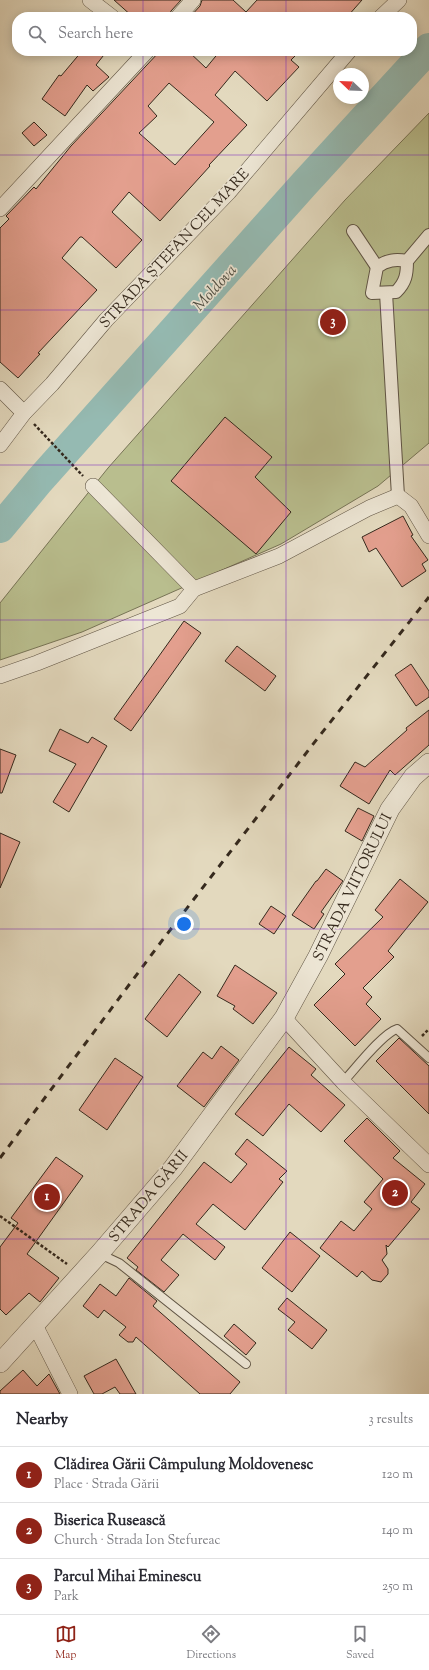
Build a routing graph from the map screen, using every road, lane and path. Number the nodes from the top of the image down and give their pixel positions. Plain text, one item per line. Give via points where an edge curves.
1 (90, 0) edge
2 (193, 0) edge
3 (398, 0) edge
4 (106, 12) edge
5 (182, 12) edge
6 (386, 12) edge
7 (142, 56) edge
8 (345, 56) edge
9 (0, 209) edge
10 (353, 231) dead end
11 (429, 235) edge
12 (407, 261) junction
13 (377, 267) junction
14 (386, 293) junction
15 (0, 389) edge
16 (24, 413) junction
17 (0, 445) edge
18 (92, 486) joint
19 (398, 496) junction
20 (429, 536) edge
21 (194, 589) junction
22 (0, 676) edge
23 (429, 763) edge
24 (284, 1018) junction
25 (429, 1058) edge
26 (343, 1082) junction
27 (429, 1165) edge
28 (0, 1216) edge
29 (99, 1254) junction
30 (80, 1274) junction
31 (35, 1325) junction
32 (0, 1363) edge
33 (246, 1364) dead end
34 (70, 1394) edge

1 - 4 street
2 - 5 street
3 - 6 street
7 - 9 street
8 - 16 street, STRADA ȘTEFAN CEL MARE via 229,192 106,320
10 - 13 street
11 - 12 street
12 - 13 street via 385,261
12 - 14 street via 407,274 403,285 396,292
13 - 14 street via 372,293
14 - 19 street
15 - 16 street
16 - 17 street, STRADA ȘTEFAN CEL MARE
16 - 18 path
18 - 21 street
19 - 20 street via 411,506
19 - 21 street via 369,508 280,556
21 - 22 street via 180,606
23 - 24 street, STRADA VIITORULUI via 413,777 390,809
24 - 26 street
24 - 29 street, STRADA GĂRII via 173,1168
25 - 26 lane via 397,1029 383,1038
26 - 27 street
28 - 30 path
29 - 30 street, STRADA GĂRII
29 - 33 lane via 119,1263
30 - 31 street, STRADA GĂRII
31 - 32 street, STRADA GĂRII
31 - 34 street

